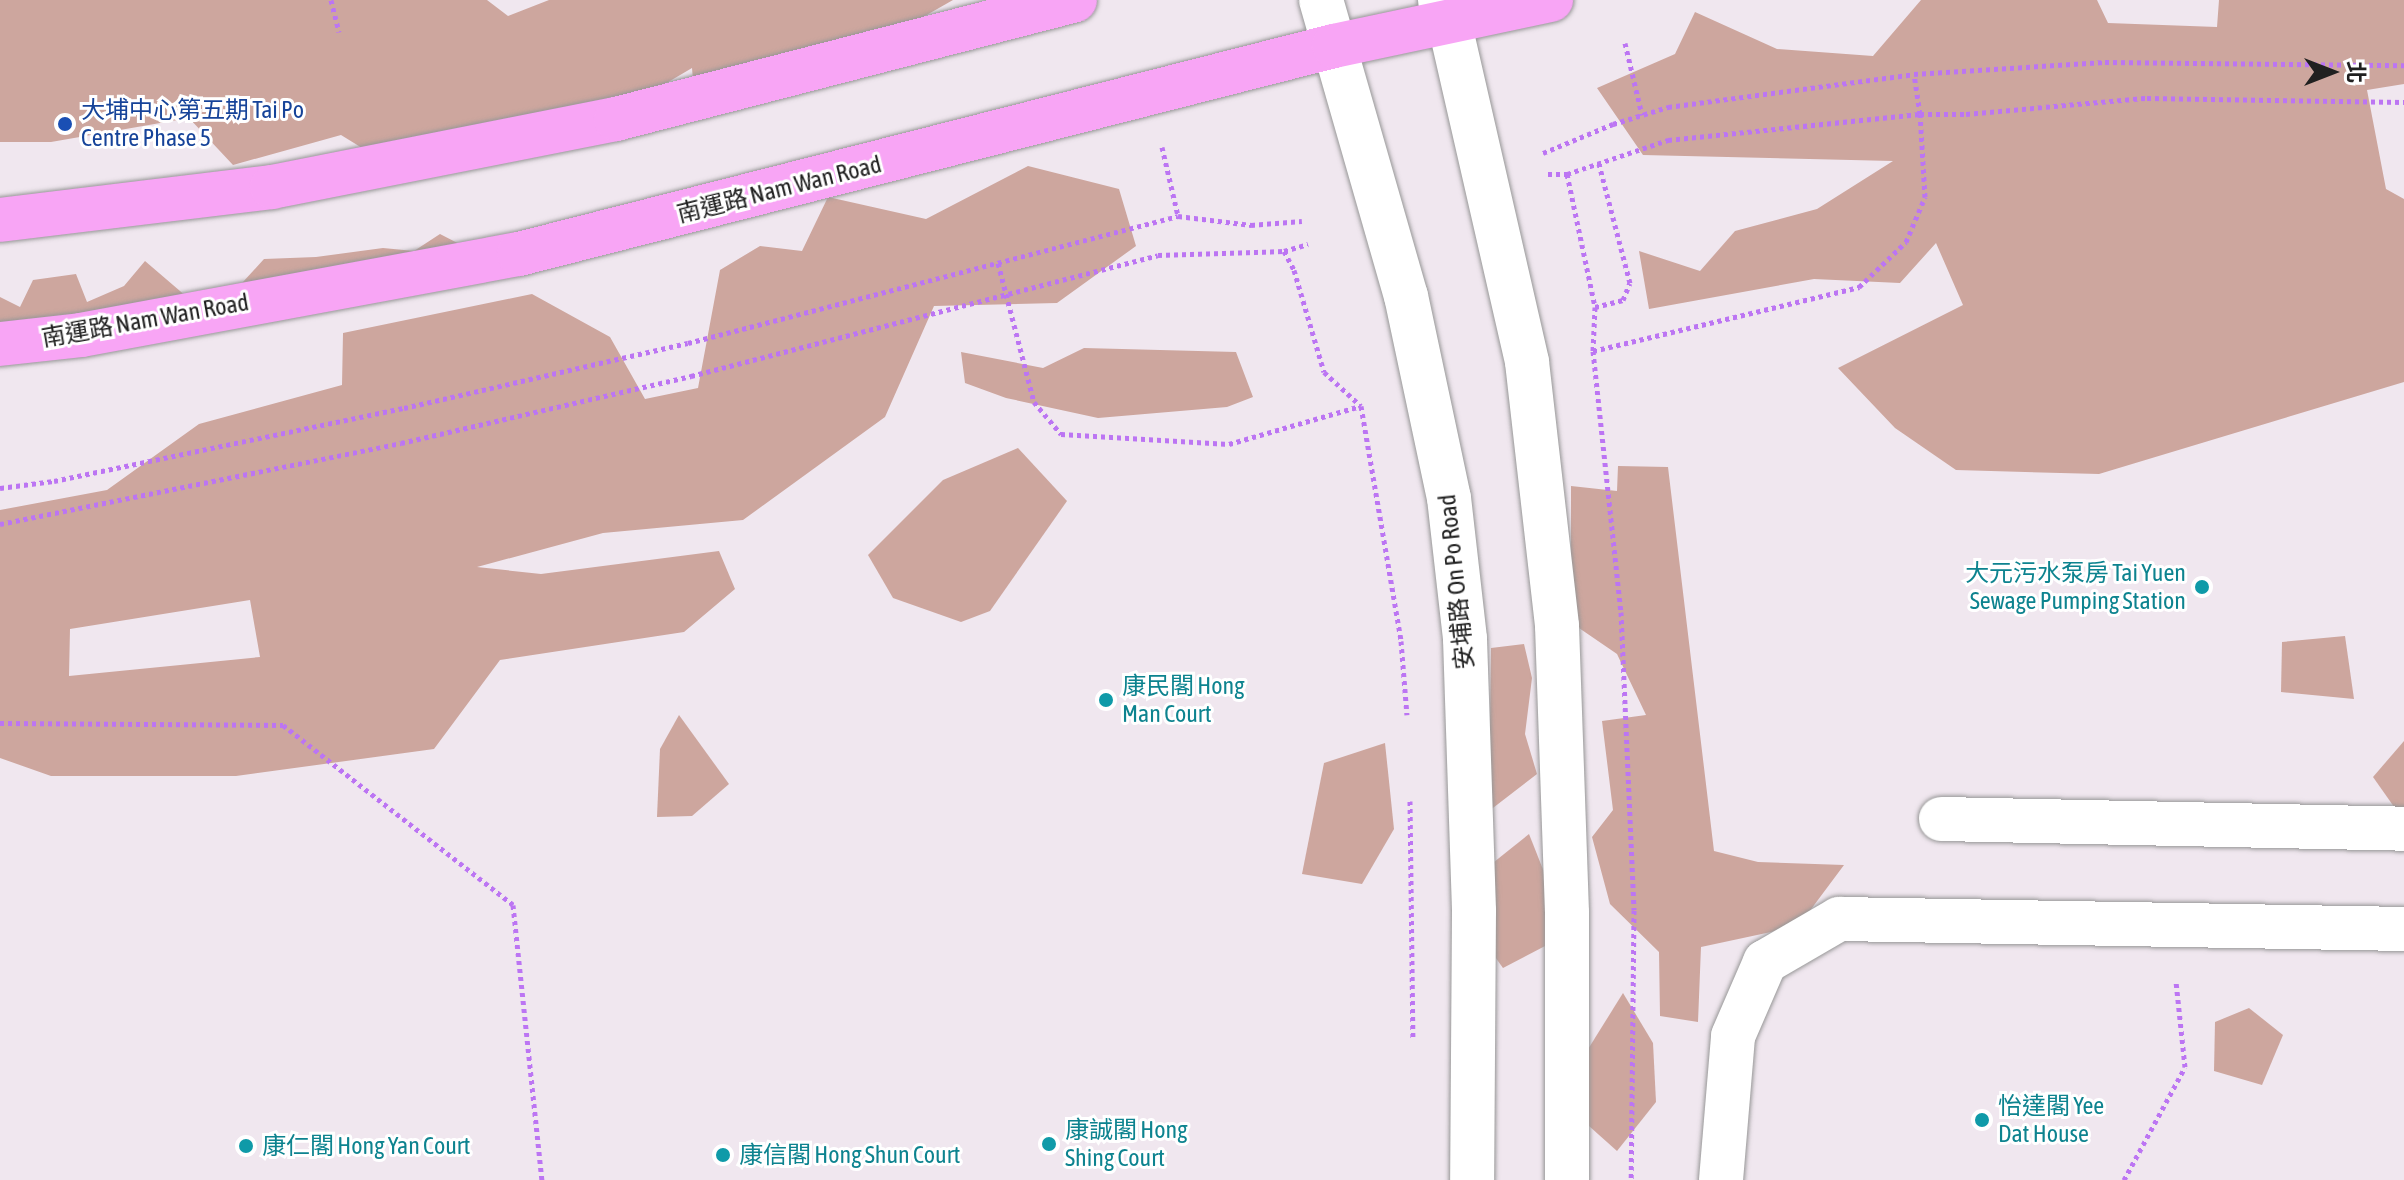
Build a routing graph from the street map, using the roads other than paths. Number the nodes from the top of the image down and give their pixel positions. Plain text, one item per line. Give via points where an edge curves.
1 (1075, 0) edge
2 (1321, 0) edge
3 (1551, 0) edge
4 (1444, 11) edge
5 (1334, 46) junction
6 (0, 220) edge
7 (0, 344) edge
8 (1941, 819) dead end
9 (2404, 829) edge
10 (2404, 929) edge
11 (1472, 1180) edge
12 (1567, 1180) edge
13 (1721, 1180) edge

1 - 6 main road via 600,122 272,187
2 - 5 street, 安埔路 On Po Road
3 - 4 main road, 南運路 Nam Wan Road
4 - 5 main road, 南運路 Nam Wan Road
4 - 12 street via 1527,362 1557,626 1567,913
5 - 7 main road, 南運路 Nam Wan Road via 519,254 81,335
5 - 11 street, 安埔路 On Po Road via 1406,296 1449,498 1465,639 1474,911
8 - 9 street
10 - 13 street via 1839,919 1765,962 1733,1036

